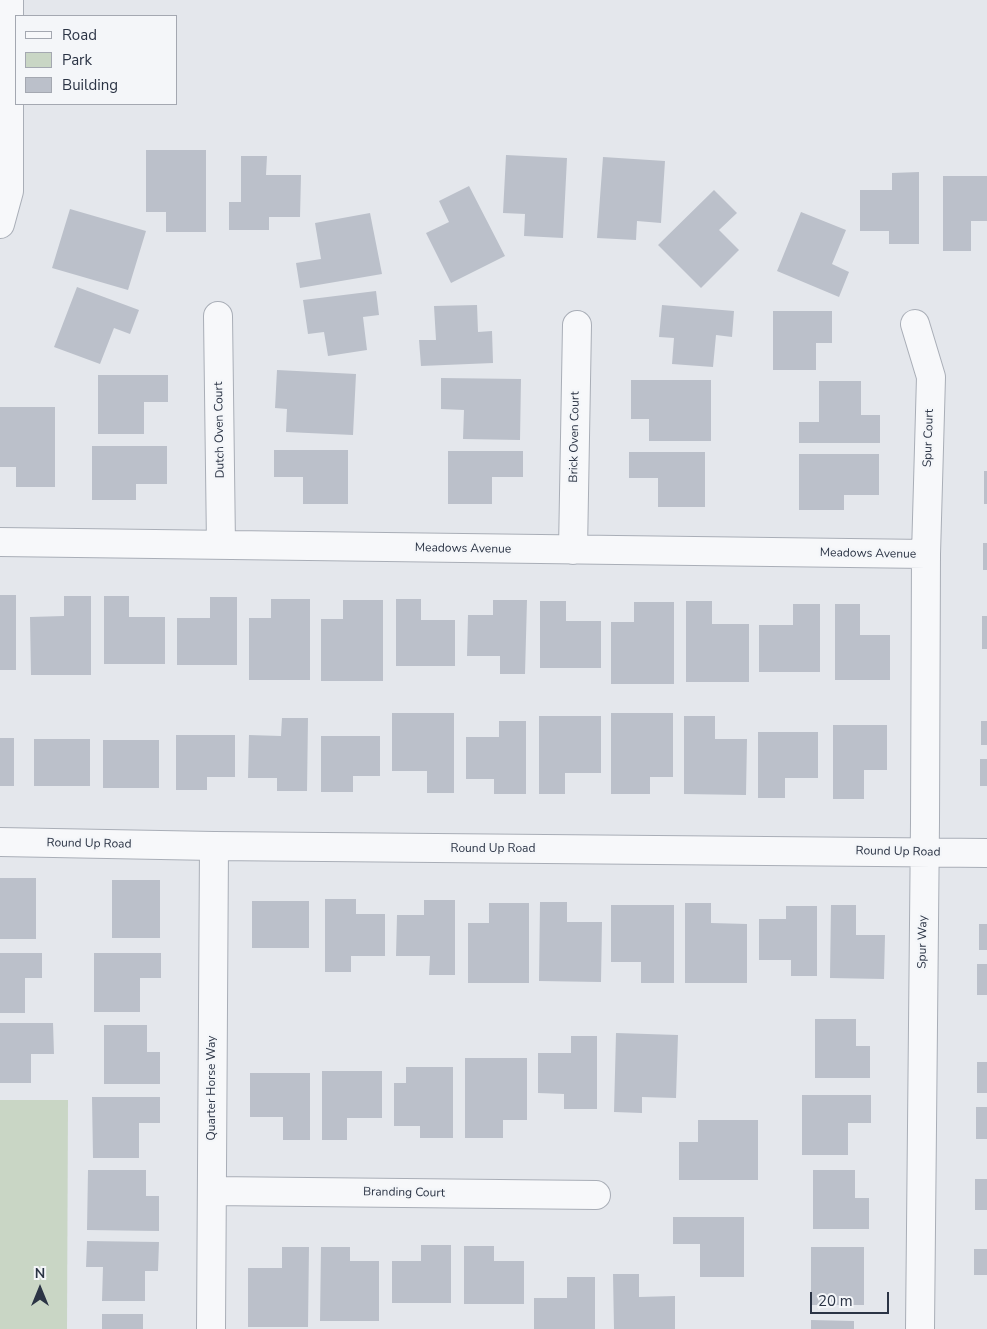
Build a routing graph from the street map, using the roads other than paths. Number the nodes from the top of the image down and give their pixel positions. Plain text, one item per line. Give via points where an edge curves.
1 (8, 0) edge
2 (0, 224) edge
3 (218, 316) dead end
4 (915, 324) dead end
5 (577, 325) dead end
6 (0, 542) edge
7 (221, 545) junction
8 (573, 550) junction
9 (926, 554) junction
10 (0, 842) edge
11 (214, 846) junction
12 (925, 852) junction
13 (987, 852) edge
14 (212, 1191) junction
15 (596, 1195) dead end
16 (211, 1329) edge
17 (920, 1329) edge

1 - 2 street via 9,191
3 - 7 street, Dutch Oven Court
4 - 9 street, Spur Court via 931,377
5 - 8 street, Brick Oven Court
6 - 7 street, Meadows Avenue
7 - 8 street, Meadows Avenue
8 - 9 street, Meadows Avenue
9 - 12 street, Spur Way
10 - 11 street, Round Up Road
11 - 12 street, Round Up Road
11 - 14 street, Quarter Horse Way
12 - 13 street, Round Up Road
12 - 17 street, Spur Way
14 - 15 street, Branding Court
14 - 16 street, Quarter Horse Way

